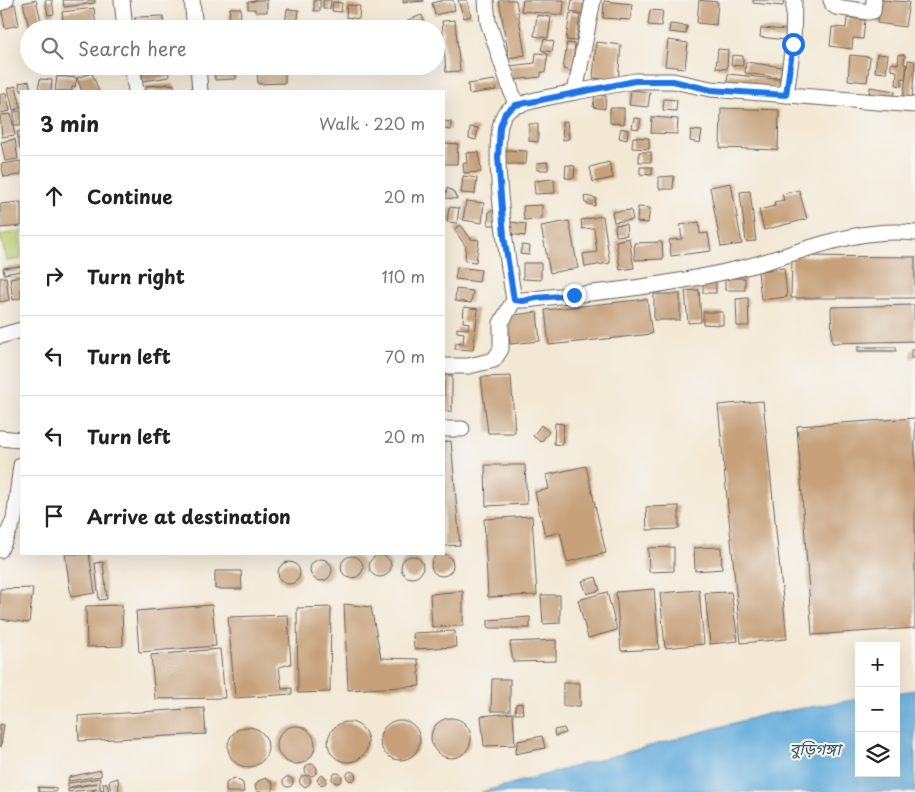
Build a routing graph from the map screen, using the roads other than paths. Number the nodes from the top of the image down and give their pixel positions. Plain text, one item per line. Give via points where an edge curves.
1 (6, 0) edge
2 (122, 0) edge
3 (192, 0) edge
4 (486, 0) edge
5 (593, 0) edge
6 (794, 0) edge
7 (831, 0) edge
8 (874, 0) edge
9 (0, 3) edge
10 (125, 20) edge
11 (194, 20) edge
12 (133, 75) edge
13 (199, 75) edge
14 (136, 90) edge
15 (200, 90) edge
16 (575, 92) junction
17 (786, 95) junction
18 (516, 105) junction
19 (915, 105) edge
20 (915, 233) edge
21 (514, 300) junction
22 (20, 330) edge
23 (0, 336) edge
24 (445, 366) edge
25 (445, 429) edge
26 (462, 429) dead end
27 (0, 438) edge
28 (20, 440) edge
29 (20, 473) edge
30 (0, 550) edge

1 - 9 street
2 - 10 street
3 - 11 street
4 - 18 street via 488,22
5 - 16 street
6 - 17 street via 793,44
7 - 8 street via 836,7 870,12 873,11
12 - 14 street
13 - 15 street
16 - 17 street via 635,81 673,81 711,90
16 - 18 street
17 - 19 street
18 - 21 street via 505,113 500,127 498,157 504,236
20 - 21 street via 893,231 837,239 745,267 667,283
21 - 24 street via 501,323 501,349 494,360 469,366
22 - 23 street
25 - 26 street
27 - 28 street
29 - 30 street via 14,520

